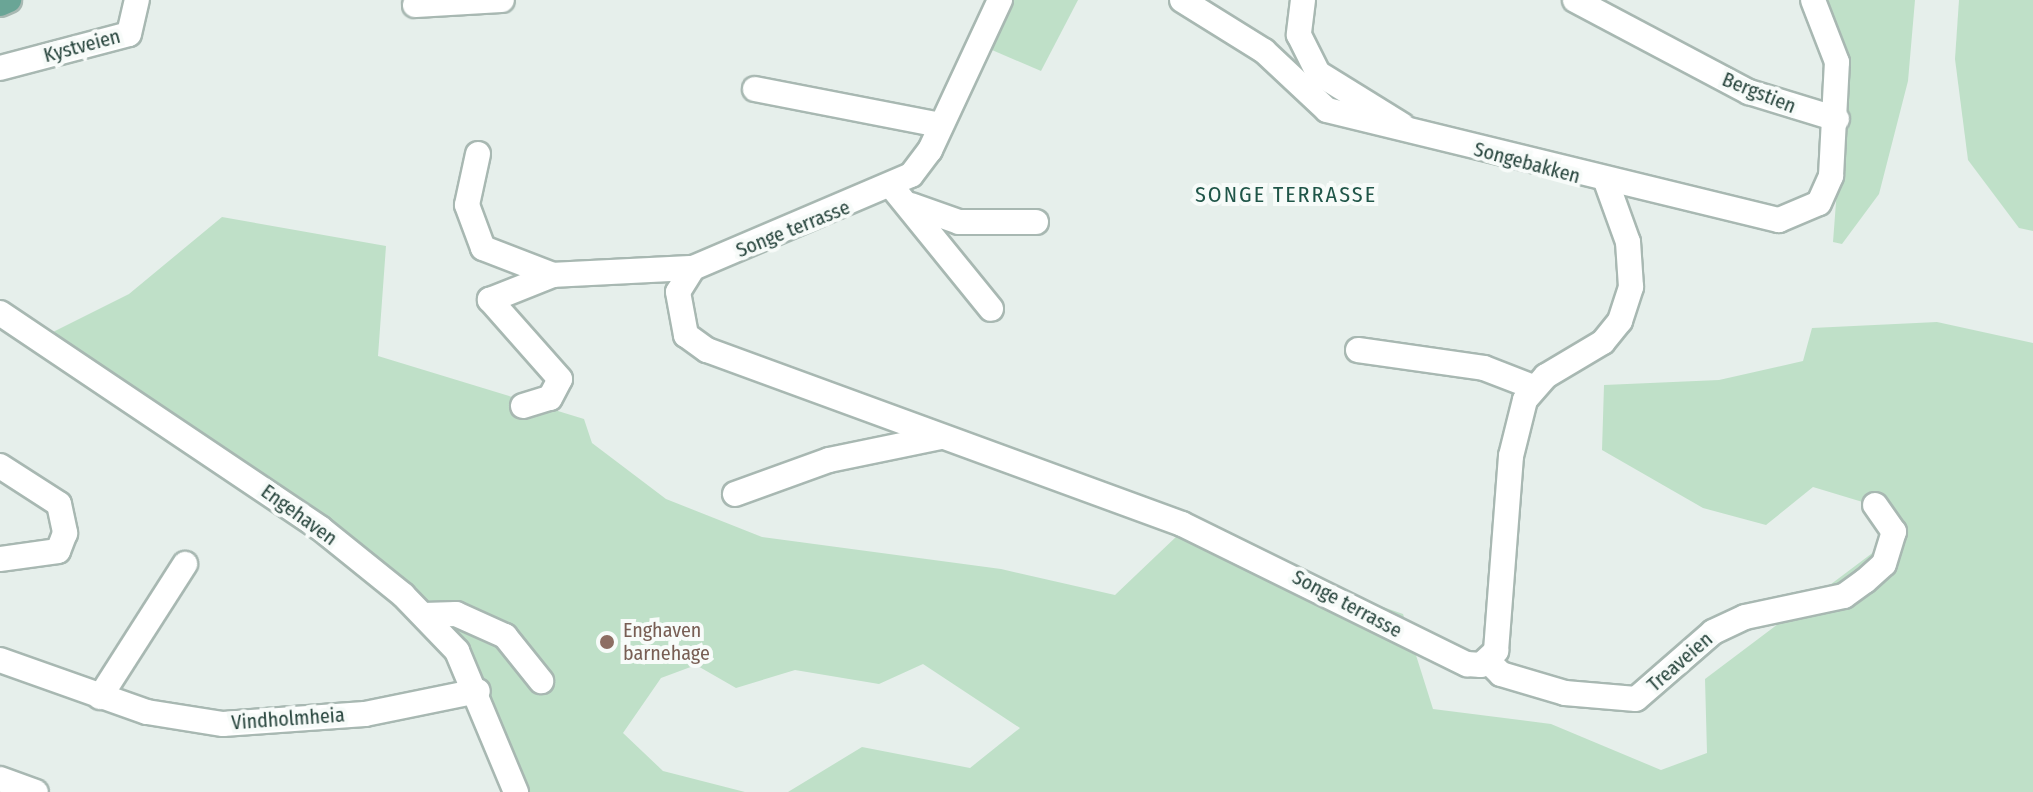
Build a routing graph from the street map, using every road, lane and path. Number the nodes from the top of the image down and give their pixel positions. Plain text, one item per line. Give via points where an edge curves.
1 (9, 0) edge
2 (137, 0) edge
3 (502, 0) edge
4 (1000, 0) edge
5 (1182, 0) edge
6 (1303, 0) edge
7 (1575, 0) edge
8 (1813, 0) edge
9 (0, 4) edge
10 (415, 5) dead end
11 (0, 68) edge
12 (755, 89) dead end
13 (1837, 119) junction
14 (941, 125) junction
15 (1407, 131) junction
16 (478, 154) dead end
17 (1607, 184) junction
18 (898, 195) junction
19 (1036, 222) dead end
20 (693, 268) junction
21 (553, 275) junction
22 (991, 309) dead end
23 (4, 324) edge
24 (1358, 350) dead end
25 (1533, 387) junction
26 (523, 406) dead end
27 (943, 437) junction
28 (0, 466) edge
29 (735, 494) dead end
30 (1875, 505) dead end
31 (0, 559) edge
32 (185, 564) dead end
33 (424, 615) junction
34 (0, 660) edge
35 (1488, 661) junction
36 (541, 681) dead end
37 (478, 691) junction
38 (100, 697) junction
39 (0, 779) edge
40 (36, 792) edge
41 (516, 792) edge

1 - 9 main road
2 - 11 street, Kystveien via 129,34
3 - 10 street
4 - 14 street, Songe terrasse
5 - 15 street, Songebakken via 1264,51 1327,110
6 - 15 street via 1299,35 1318,73
7 - 13 street, Bergstien via 1749,92
8 - 13 street via 1837,62
12 - 14 street
13 - 17 street, Songebakken via 1829,187 1793,219 1730,214
14 - 18 street, Songe terrasse
15 - 17 street, Songebakken
16 - 21 street, Songe terrasse via 467,205 483,248
17 - 25 street via 1632,268 1620,321 1603,342
18 - 19 street via 959,222
18 - 20 street, Songe terrasse
18 - 22 street
20 - 21 street, Songe terrasse
20 - 27 street, Songe terrasse via 676,310 696,344
21 - 26 street via 490,300 560,379 550,398
23 - 33 street, Engehaven via 320,528
24 - 25 street via 1484,368
25 - 35 street via 1511,456 1496,651
27 - 29 street via 829,460
27 - 35 street, Songe terrasse via 1182,524 1467,664
28 - 31 street via 59,504 65,533 58,551
30 - 35 street, Treaveien via 1894,532 1884,564 1844,596 1783,608 1713,632 1636,699 1565,693 1501,674
32 - 38 street
33 - 36 street via 456,614 505,636
33 - 37 street, Engehaven via 457,651
34 - 38 street, Vindholmheia
37 - 38 street, Vindholmheia via 365,714 223,724
37 - 41 street, Engehaven
39 - 40 street

